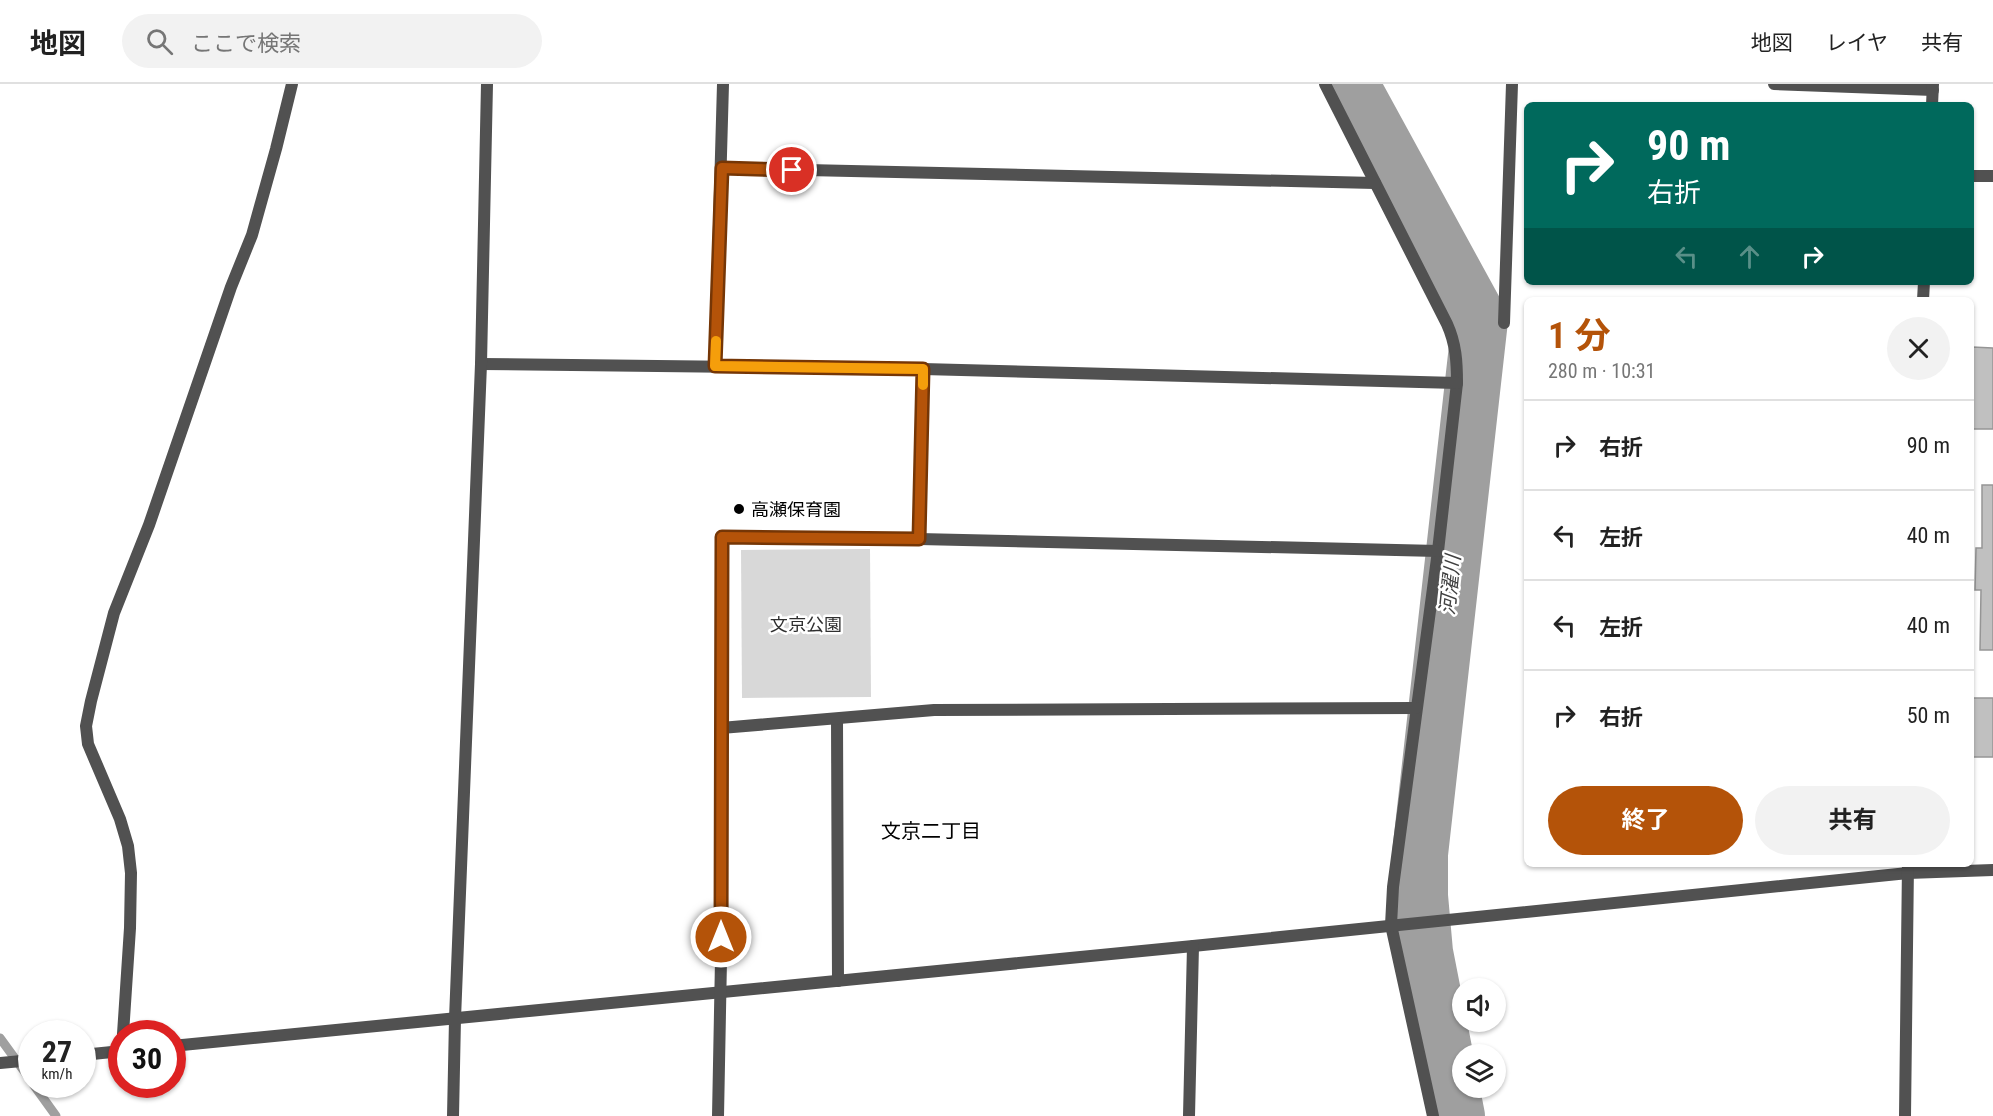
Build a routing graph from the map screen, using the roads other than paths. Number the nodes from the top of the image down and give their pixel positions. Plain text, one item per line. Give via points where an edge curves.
1 (292, 84) edge
2 (486, 84) edge
3 (723, 84) edge
4 (1325, 84) edge
5 (1512, 84) edge
6 (1774, 84) edge
7 (1933, 87) edge
8 (1932, 102) edge
9 (722, 168) junction
10 (1974, 176) edge
11 (1993, 176) edge
12 (1375, 183) junction
13 (1504, 323) dead end
14 (481, 364) junction
15 (715, 366) junction
16 (923, 369) junction
17 (1457, 383) junction
18 (919, 539) junction
19 (1438, 551) junction
20 (1416, 708) junction
21 (837, 719) junction
22 (721, 728) junction
23 (1908, 868) edge
24 (1993, 870) edge
25 (1391, 925) junction
26 (1194, 946) junction
27 (838, 981) junction
28 (720, 992) junction
29 (455, 1019) junction
30 (123, 1020) edge
31 (186, 1046) edge
32 (18, 1061) edge
33 (0, 1063) edge
34 (453, 1116) edge
35 (718, 1116) edge
36 (1189, 1116) edge
37 (1433, 1116) edge
38 (1905, 1116) edge

1 - 30 street via 252,235 114,613 91,700 88,744 120,819 131,873
2 - 14 street
3 - 9 street
4 - 12 street
5 - 13 street
6 - 7 street
7 - 8 street
9 - 12 street
9 - 15 street
10 - 11 street
12 - 17 street via 1454,339
14 - 15 street
14 - 29 street
15 - 16 street
16 - 17 street
16 - 18 street
17 - 19 street
18 - 19 street
18 - 22 street via 722,537
19 - 20 street
20 - 21 street via 934,710
20 - 25 street
21 - 22 street
21 - 27 street
22 - 28 street
23 - 24 street
23 - 25 street
23 - 38 street
25 - 26 street
25 - 37 street
26 - 27 street
26 - 36 street
27 - 28 street
28 - 29 street
28 - 35 street
29 - 31 street
29 - 34 street
32 - 33 street

